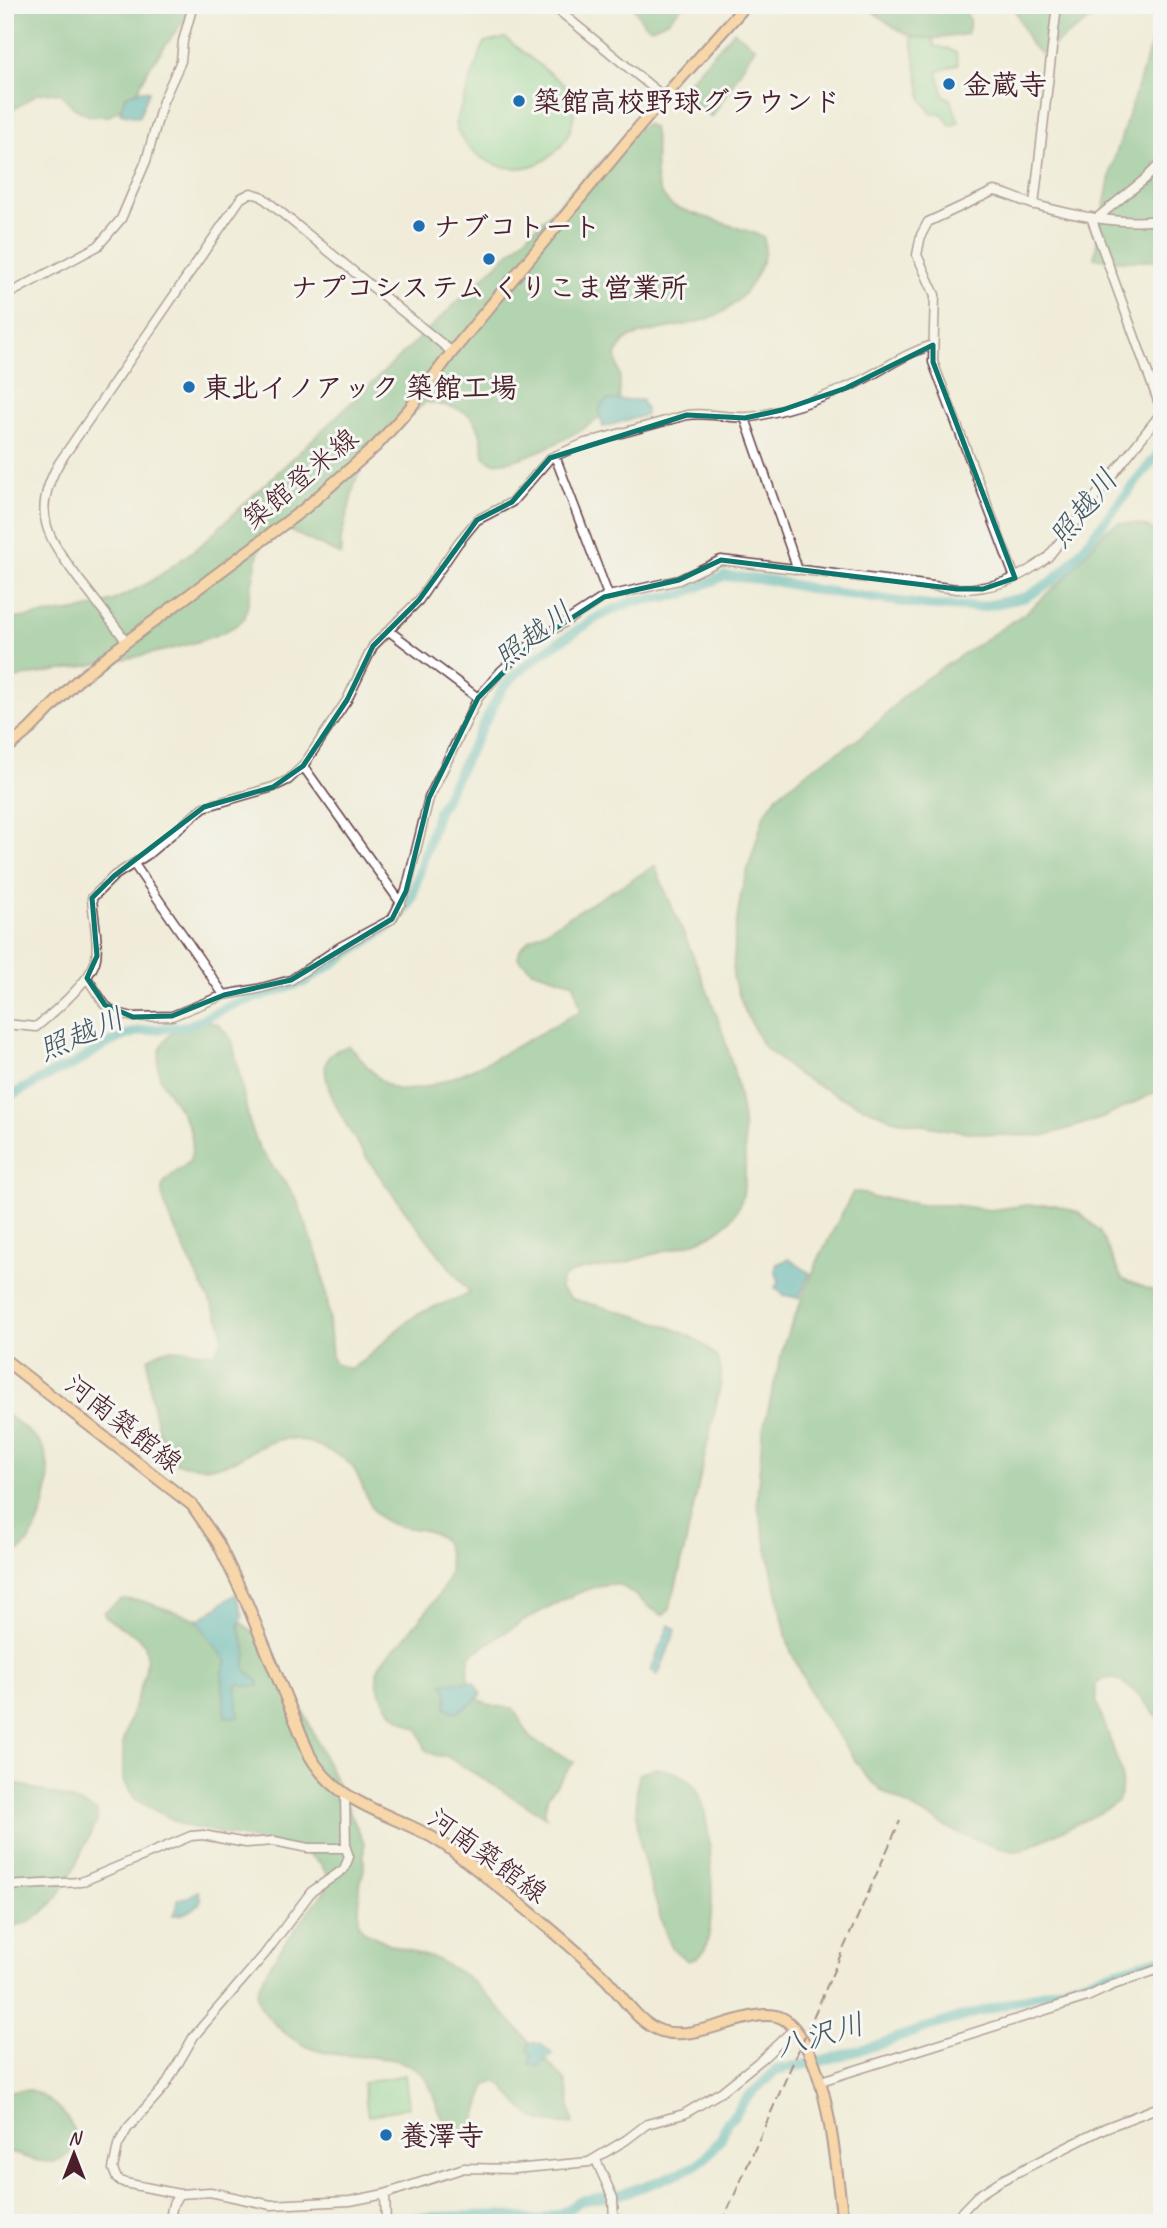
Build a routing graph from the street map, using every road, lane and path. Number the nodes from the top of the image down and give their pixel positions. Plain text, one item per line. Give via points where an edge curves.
1 (193, 5) edge
2 (552, 5) edge
3 (746, 5) edge
4 (1058, 5) edge
5 (664, 97) junction
6 (1162, 162) edge
7 (1034, 205) junction
8 (1094, 217) junction
9 (1162, 220) edge
10 (5, 296) edge
11 (933, 345) junction
12 (452, 352) junction
13 (1162, 412) edge
14 (745, 418) junction
15 (555, 456) junction
16 (798, 570) junction
17 (1015, 578) junction
18 (608, 595) junction
19 (389, 631) junction
20 (127, 642) junction
21 (478, 698) junction
22 (5, 750) edge
23 (303, 766) junction
24 (134, 864) junction
25 (401, 903) junction
26 (87, 978) junction
27 (224, 995) junction
28 (5, 1024) edge
29 (5, 1360) edge
30 (345, 1795) junction
31 (346, 1849) junction
32 (5, 1886) edge
33 (1162, 1968) edge
34 (795, 2028) junction
35 (821, 2081) junction
36 (1162, 2106) edge
37 (596, 2160) junction
38 (179, 2194) junction
39 (386, 2194) junction
40 (842, 2213) junction
41 (169, 2223) edge
42 (386, 2223) edge
43 (614, 2223) edge
44 (822, 2223) edge
45 (852, 2223) edge
46 (951, 2223) edge

1 - 10 street via 181,61 121,219 98,246
2 - 5 street
3 - 5 main road, 築館登米線
4 - 7 street
5 - 12 main road, 築館登米線
6 - 8 street
7 - 8 street
7 - 11 street via 989,192 925,226 917,255 935,295
8 - 9 street
8 - 13 street
11 - 14 street via 846,388
11 - 17 street via 933,362
12 - 20 main road, 築館登米線 via 411,407 347,473
12 - 20 street via 261,196 251,193 241,198 59,463 45,497 44,515 54,547
13 - 17 street via 1061,544
14 - 15 street via 704,412 687,415 585,443
14 - 16 street
15 - 18 street
15 - 19 street via 512,502 477,520 419,600
16 - 17 street via 957,589 991,587
16 - 18 street via 721,560 679,580
18 - 21 street via 530,645
19 - 21 street
19 - 23 street via 373,646 347,700
20 - 22 main road, 築館登米線 via 76,682
21 - 25 street via 429,799
23 - 24 street via 273,787 204,807
23 - 25 street
24 - 26 street via 92,898 97,956
24 - 27 street
25 - 27 street via 392,919 291,980
26 - 27 street via 113,1012 133,1017 172,1016
26 - 28 street via 36,1027
29 - 30 main road, 河南築館線 via 174,1491 205,1523 246,1601 310,1756 319,1772
30 - 31 street
30 - 34 main road, 河南築館線 via 452,1850 607,1979 648,2025 687,2035 767,2014 785,2019
31 - 32 street via 191,1836 81,1882
31 - 38 street via 349,1857 344,1868 312,1892 194,2036 164,2086 118,2145 113,2169 117,2179
33 - 35 street via 1087,1997
34 - 35 main road
34 - 37 street via 721,2092 684,2114 647,2124
35 - 40 main road
36 - 46 street via 1000,2181 977,2196
37 - 39 street via 514,2169 464,2168
37 - 43 street via 613,2198
38 - 39 street via 210,2192 271,2205 350,2202
38 - 41 street
39 - 42 street
40 - 44 street
40 - 45 main road

